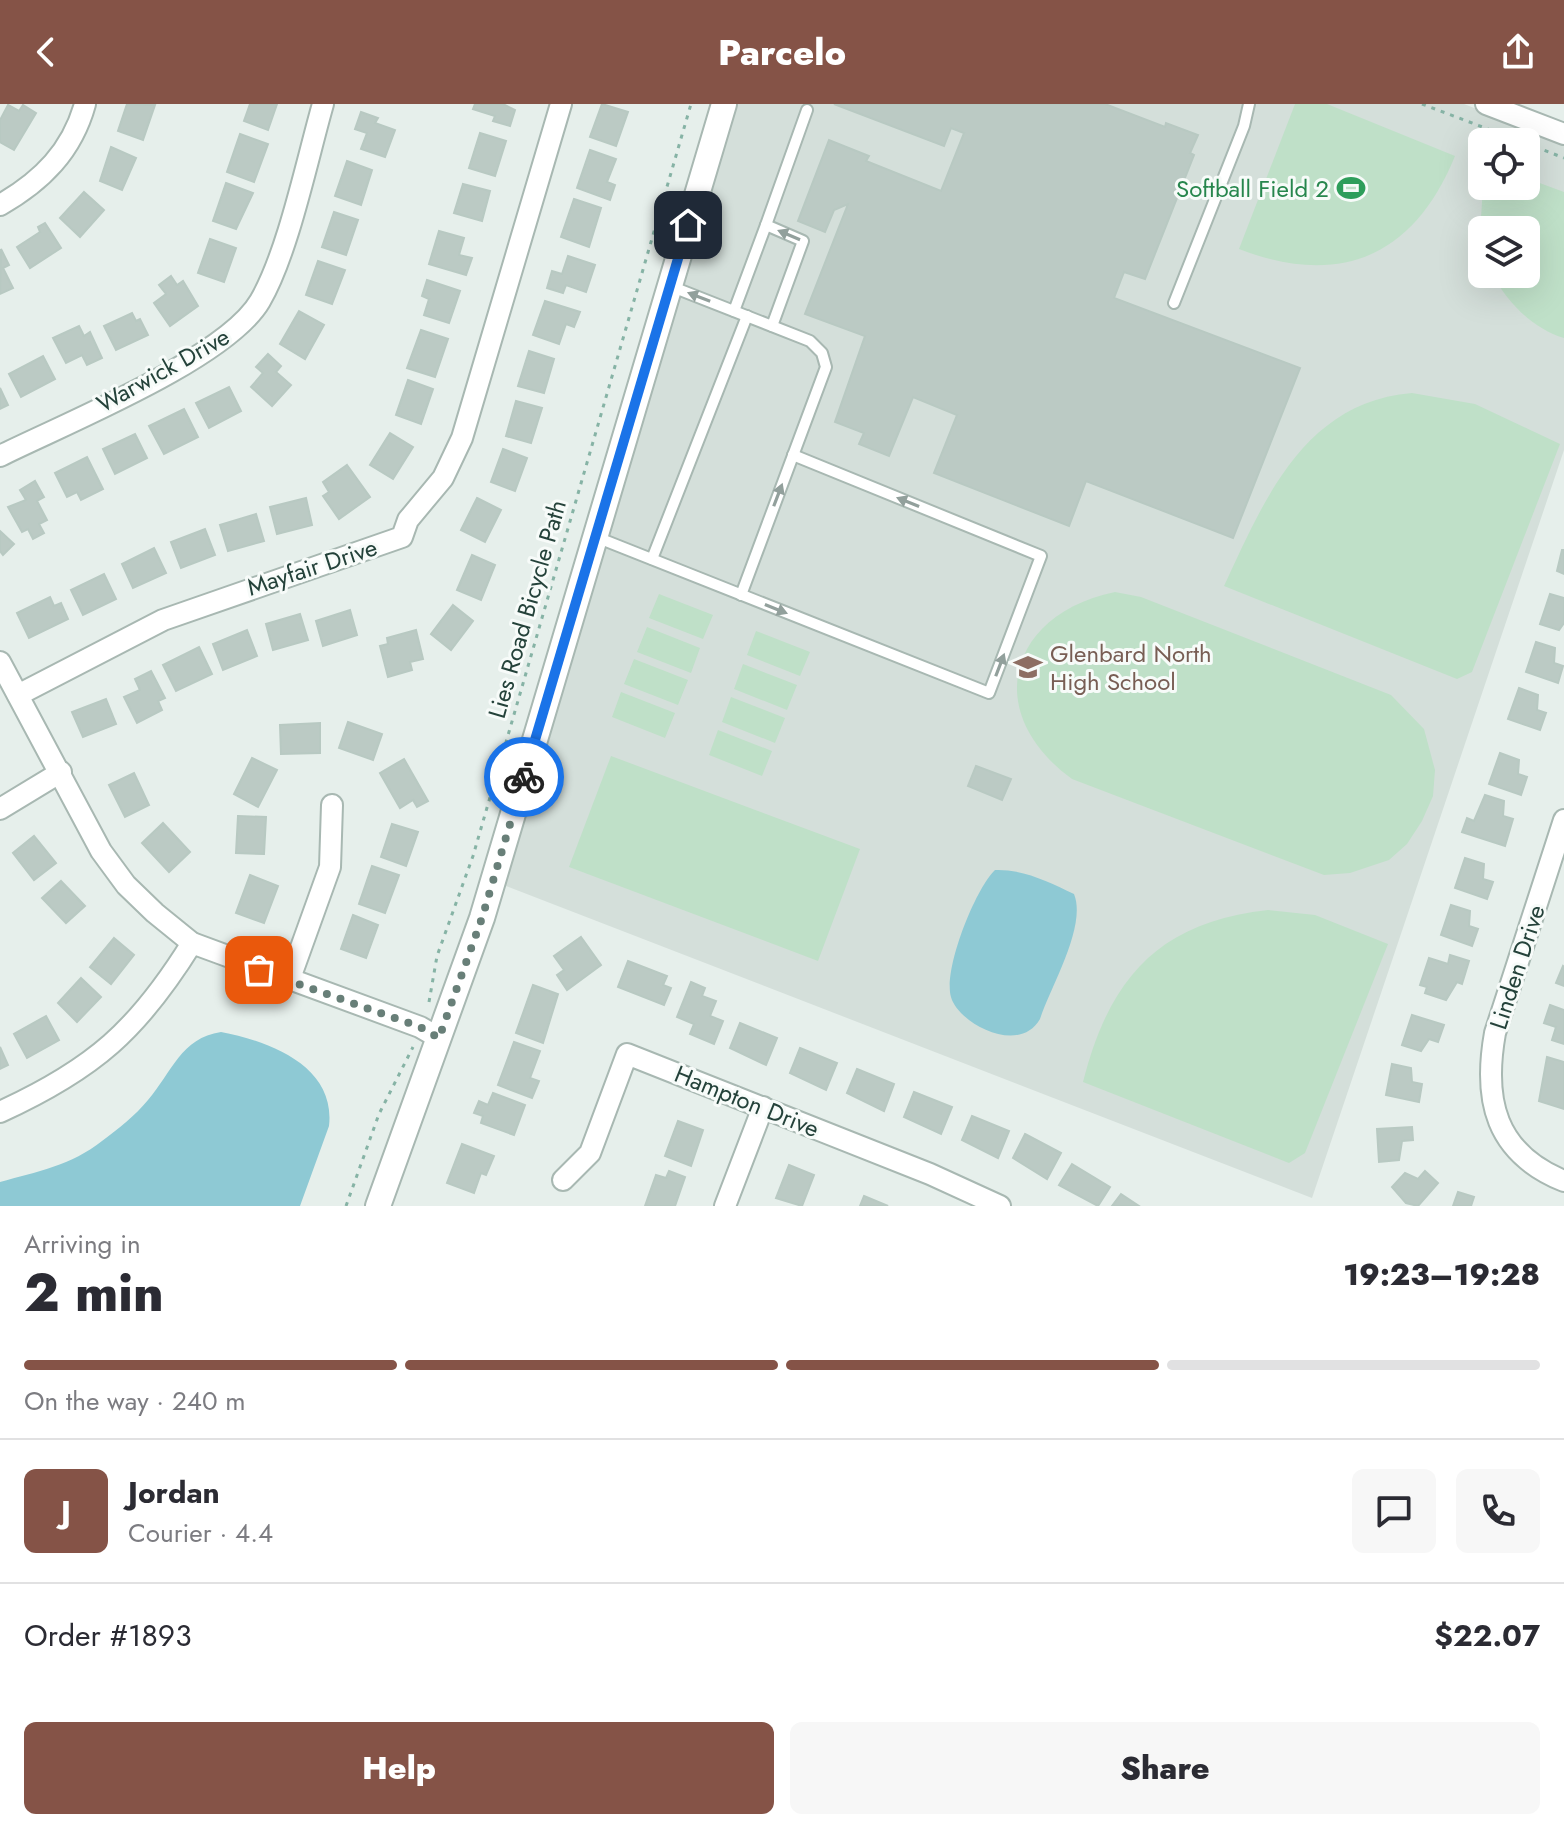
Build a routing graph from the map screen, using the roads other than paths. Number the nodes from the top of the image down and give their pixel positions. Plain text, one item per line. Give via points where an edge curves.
1 (85, 104) edge
2 (323, 104) edge
3 (561, 104) edge
4 (724, 104) edge
5 (1249, 104) edge
6 (1486, 104) edge
7 (807, 110) dead end
8 (1564, 134) edge
9 (0, 205) edge
10 (766, 225) junction
11 (670, 286) junction
12 (1174, 303) dead end
13 (734, 311) junction
14 (747, 316) junction
15 (772, 326) junction
16 (793, 455) junction
17 (0, 456) edge
18 (596, 537) junction
19 (652, 559) junction
20 (741, 595) junction
21 (0, 662) edge
22 (18, 695) junction
23 (61, 772) junction
24 (332, 805) dead end
25 (0, 809) edge
26 (1564, 820) edge
27 (192, 943) junction
28 (289, 981) junction
29 (430, 1033) junction
30 (763, 1107) junction
31 (0, 1112) edge
32 (563, 1180) dead end
33 (1564, 1181) edge
34 (378, 1206) edge
35 (725, 1206) edge
36 (1000, 1206) edge

1 - 9 street via 74,136 56,163
2 - 17 street, Warwick Drive via 274,271 260,302 238,328 192,359
3 - 22 street, Mayfair Drive via 462,438 443,478 408,520 402,537 163,620
4 - 11 street
5 - 12 lane
6 - 8 street
7 - 10 lane
10 - 13 lane
15 -> 10 lane via 803,241
13 -> 11 lane
11 - 18 street
13 - 14 lane
14 - 15 lane
14 - 19 lane
15 - 16 lane via 810,341 826,367
20 -> 16 lane
20 -> 16 lane via 989,693 1041,556
18 - 19 lane
18 - 29 street via 482,918
19 - 20 lane
21 - 22 street
22 - 23 street
23 - 25 street
23 - 27 street via 119,876
24 - 28 street via 330,867
26 - 33 street, Linden Drive via 1489,1066 1494,1117 1532,1162
27 - 28 street
27 - 31 street via 163,990 122,1037 74,1074
28 - 29 street
29 - 34 street
30 - 32 street, Hampton Drive via 627,1054 590,1153
30 - 35 street
30 - 36 street, Hampton Drive

